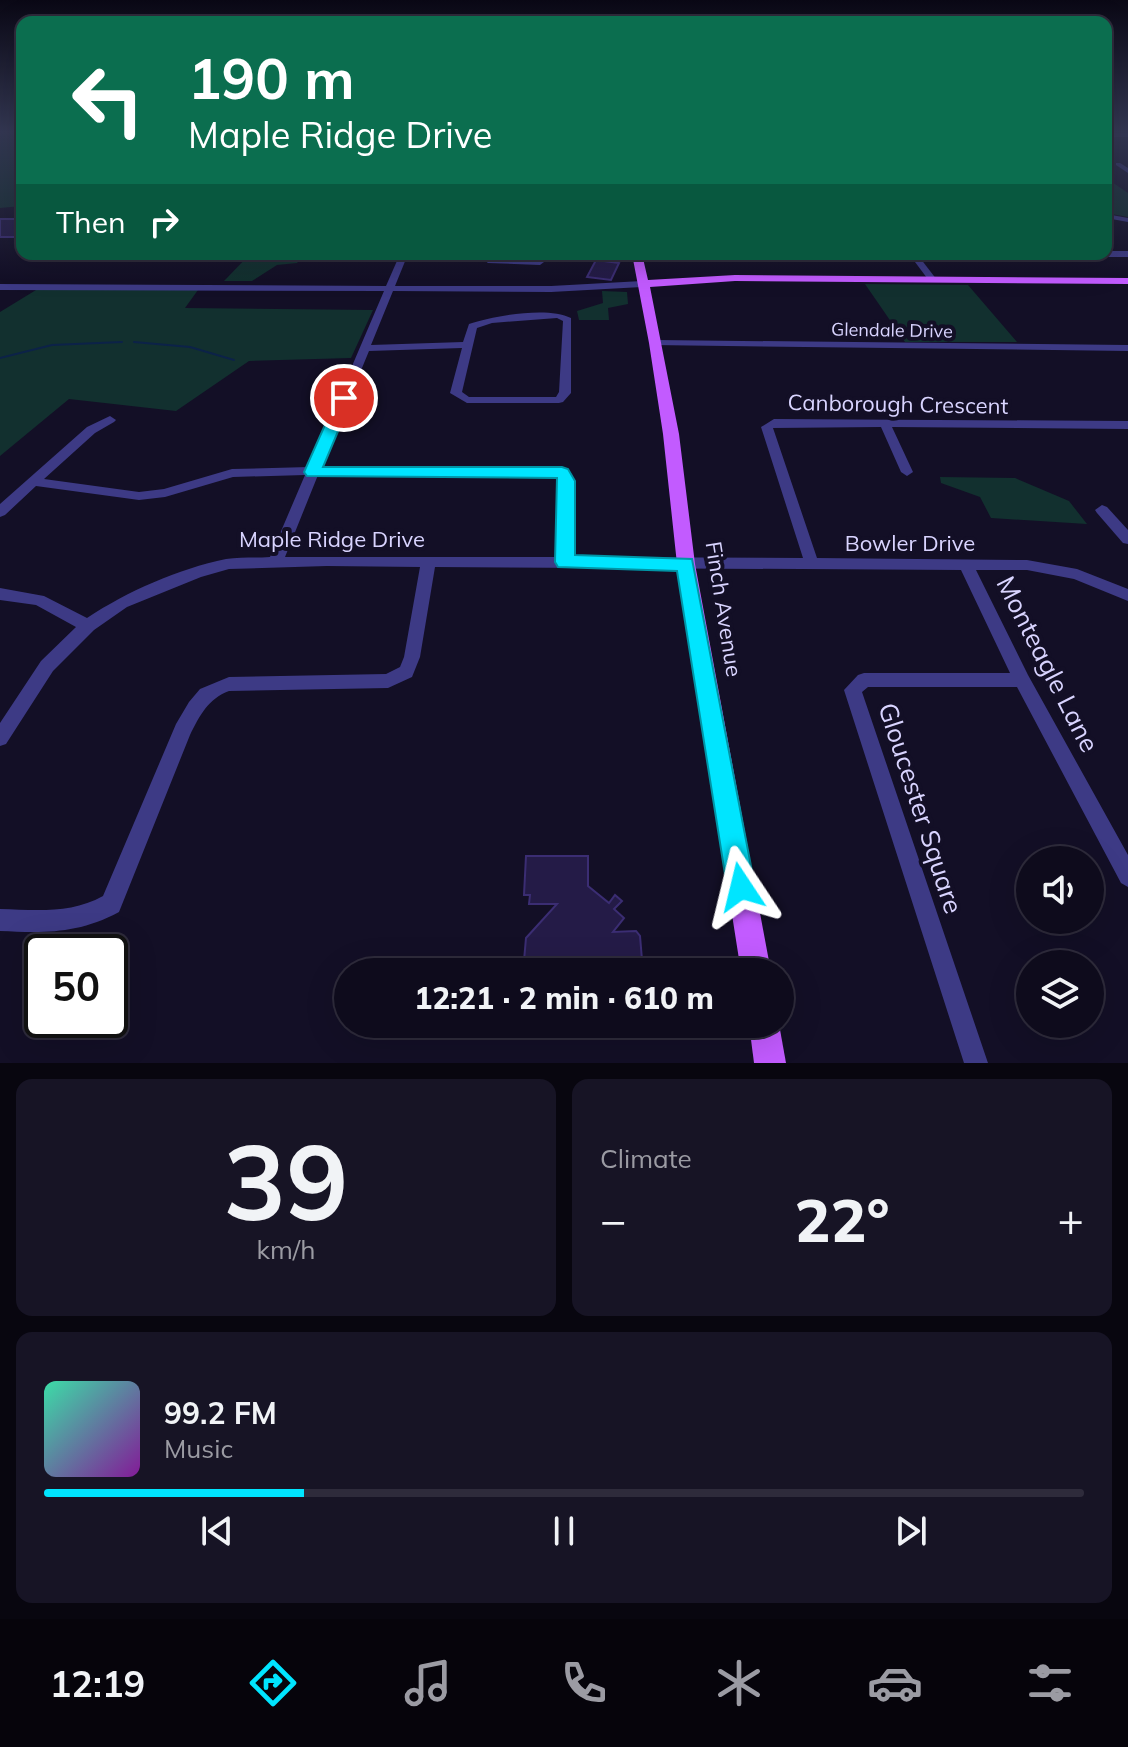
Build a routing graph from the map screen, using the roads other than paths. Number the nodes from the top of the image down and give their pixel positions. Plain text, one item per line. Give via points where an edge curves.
1 (402, 260) edge
2 (488, 260) edge
3 (638, 260) edge
4 (918, 260) edge
5 (540, 262) dead end
6 (933, 280) junction
7 (1128, 281) edge
8 (642, 284) junction
9 (0, 287) edge
10 (390, 288) junction
11 (656, 343) junction
12 (467, 345) junction
13 (366, 348) junction
14 (1128, 348) edge
15 (110, 420) dead end
16 (885, 424) junction
17 (1128, 425) edge
18 (313, 472) junction
19 (907, 472) dead end
20 (34, 482) junction
21 (1102, 510) dead end
22 (0, 512) edge
23 (1128, 539) edge
24 (276, 561) junction
25 (565, 562) junction
26 (428, 563) junction
27 (686, 564) junction
28 (812, 564) junction
29 (966, 565) junction
30 (0, 594) edge
31 (1128, 595) edge
32 (88, 626) junction
33 (1022, 680) junction
34 (2, 731) edge
35 (1127, 872) edge
36 (0, 920) edge
37 (754, 958) edge
38 (766, 1038) edge
39 (770, 1063) edge
40 (976, 1063) edge

1 - 10 street
2 - 5 street
3 - 8 main road, Finch Avenue
4 - 6 street
6 - 7 main road
6 - 8 main road via 735,278
8 - 10 street
8 - 11 main road, Finch Avenue
9 - 10 street
10 - 13 street
11 - 14 street, Glendale Drive
11 - 27 main road, Finch Avenue
12 - 12 street via 456,393 460,397 541,401 559,400 565,393 566,317 478,322
12 - 13 street
13 - 18 street
15 - 20 street via 91,430
16 - 17 street, Canborough Crescent
16 - 19 street
16 - 28 street, Canborough Crescent via 786,422 767,427
18 - 20 street via 232,473 139,496
18 - 24 street
18 - 25 street via 562,473 567,481
20 - 22 street
21 - 23 street
24 - 26 street, Maple Ridge Drive
24 - 32 street, Maple Ridge Drive via 197,572 122,603
25 - 26 street, Maple Ridge Drive
25 - 27 street, Maple Ridge Drive
26 - 36 street via 406,672 388,681 229,684 207,693 193,710 111,904 91,917
27 - 28 street, Bowler Drive
27 - 37 main road, Finch Avenue
28 - 29 street, Bowler Drive
29 - 31 street, Bowler Drive via 1027,565 1077,574
29 - 33 street, Monteagle Lane
30 - 32 street via 39,600
32 - 34 street, Maple Ridge Drive via 47,666
33 - 35 street, Monteagle Lane
33 - 40 street, Gloucester Square via 864,680 853,690
38 - 39 main road

